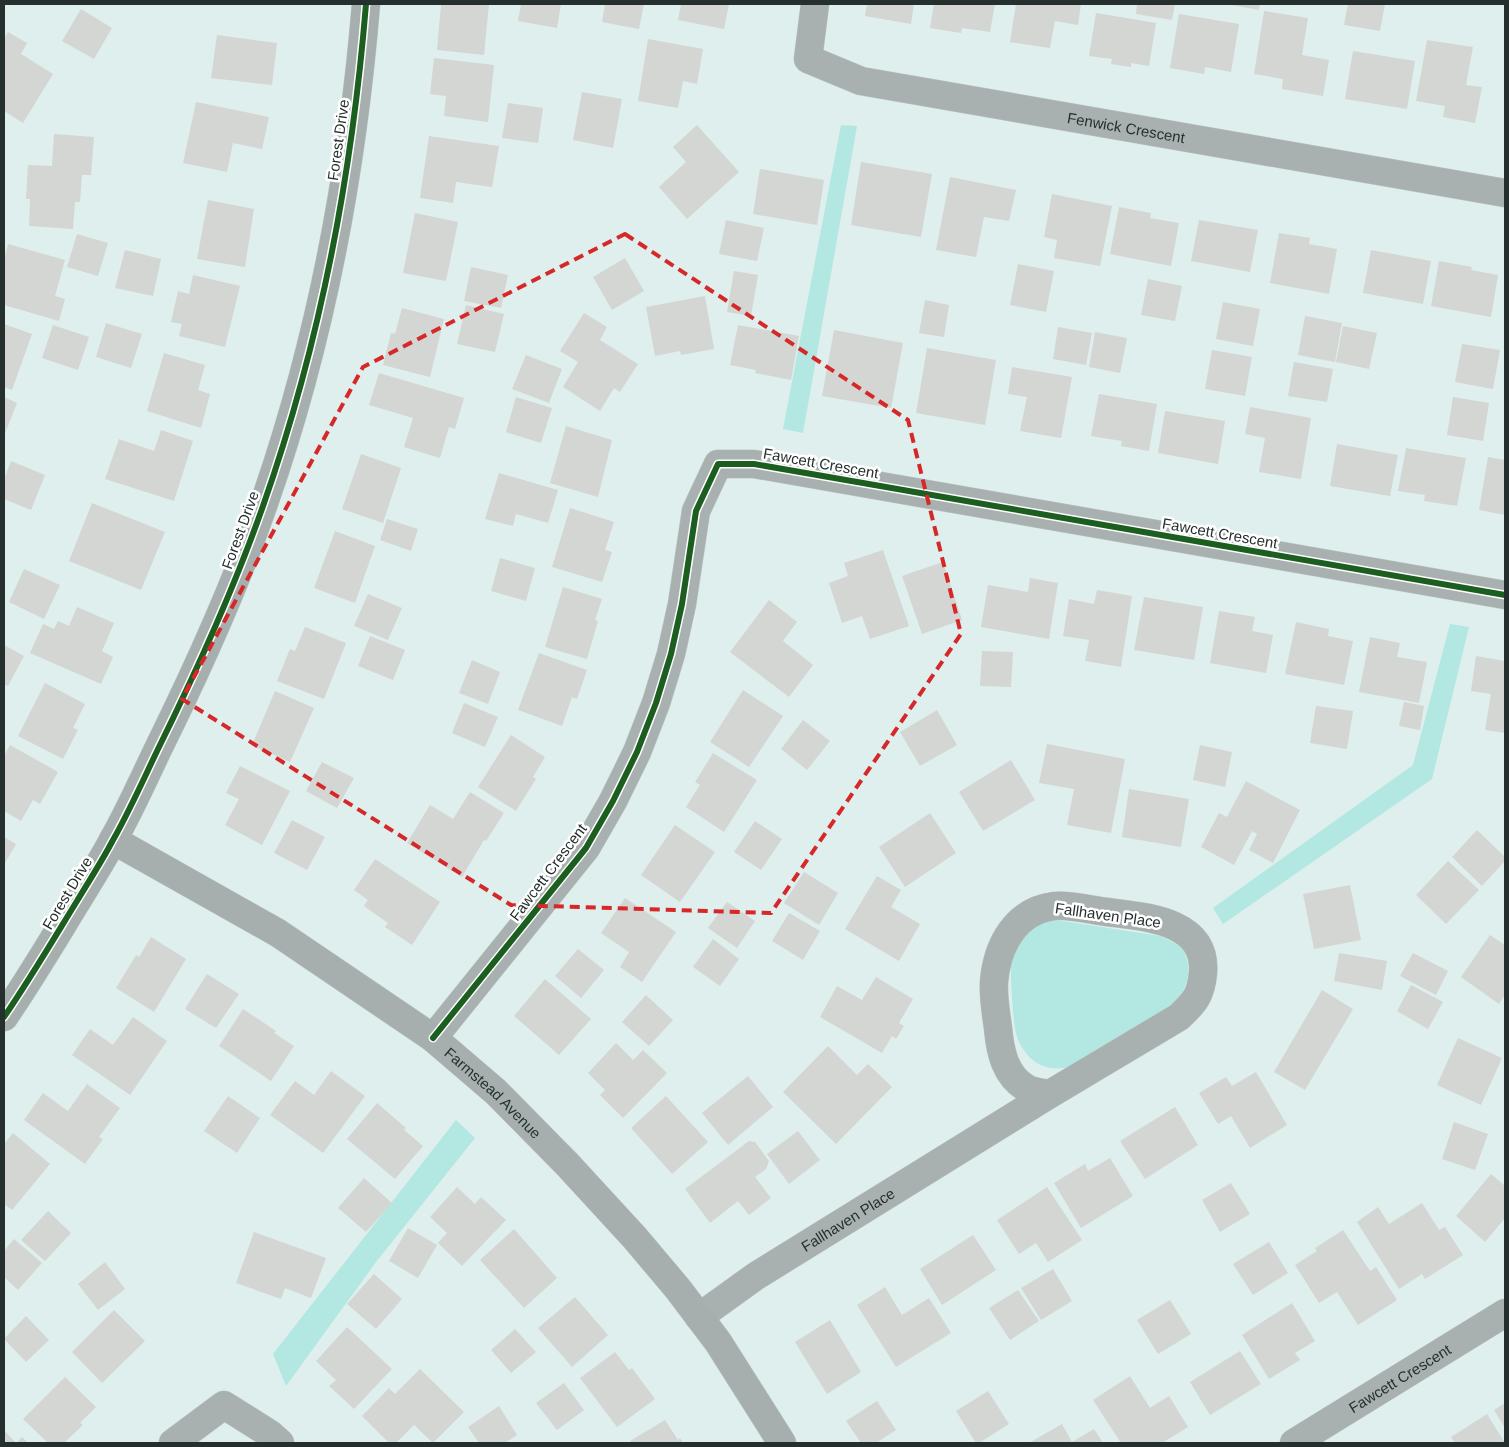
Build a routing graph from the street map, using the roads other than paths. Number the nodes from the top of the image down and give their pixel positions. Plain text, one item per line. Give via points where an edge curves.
1 (366, 4) edge
2 (814, 4) edge
3 (1505, 193) edge
4 (1505, 595) edge
5 (113, 840) junction
6 (4, 1017) edge
7 (433, 1038) junction
8 (1050, 1094) junction
9 (1505, 1312) edge
10 (699, 1317) junction
11 (173, 1443) edge
12 (280, 1443) edge
13 (782, 1443) edge
14 (1294, 1443) edge

1 - 5 street, Forest Drive via 346,178 314,335 289,425 260,514 205,653
2 - 3 street, Fenwick Crescent via 808,59 860,81
4 - 7 street, Fawcett Crescent via 754,464 718,464 696,510 671,654 638,752 586,848
5 - 6 street, Forest Drive
5 - 7 street, Farmstead Avenue via 278,933
7 - 10 street, Farmstead Avenue via 496,1092 567,1164 635,1238
8 - 8 street, Fallhaven Place via 1028,1089 1010,1075 1003,1060 994,983 999,955 1007,936 1035,910 1056,905 1164,922 1185,930 1198,945 1204,961 1202,988 1195,1002 1179,1017
8 - 10 street, Fallhaven Place via 756,1276
9 - 14 street, Fawcett Crescent
10 - 13 street, Farmstead Avenue
11 - 12 street via 224,1405

